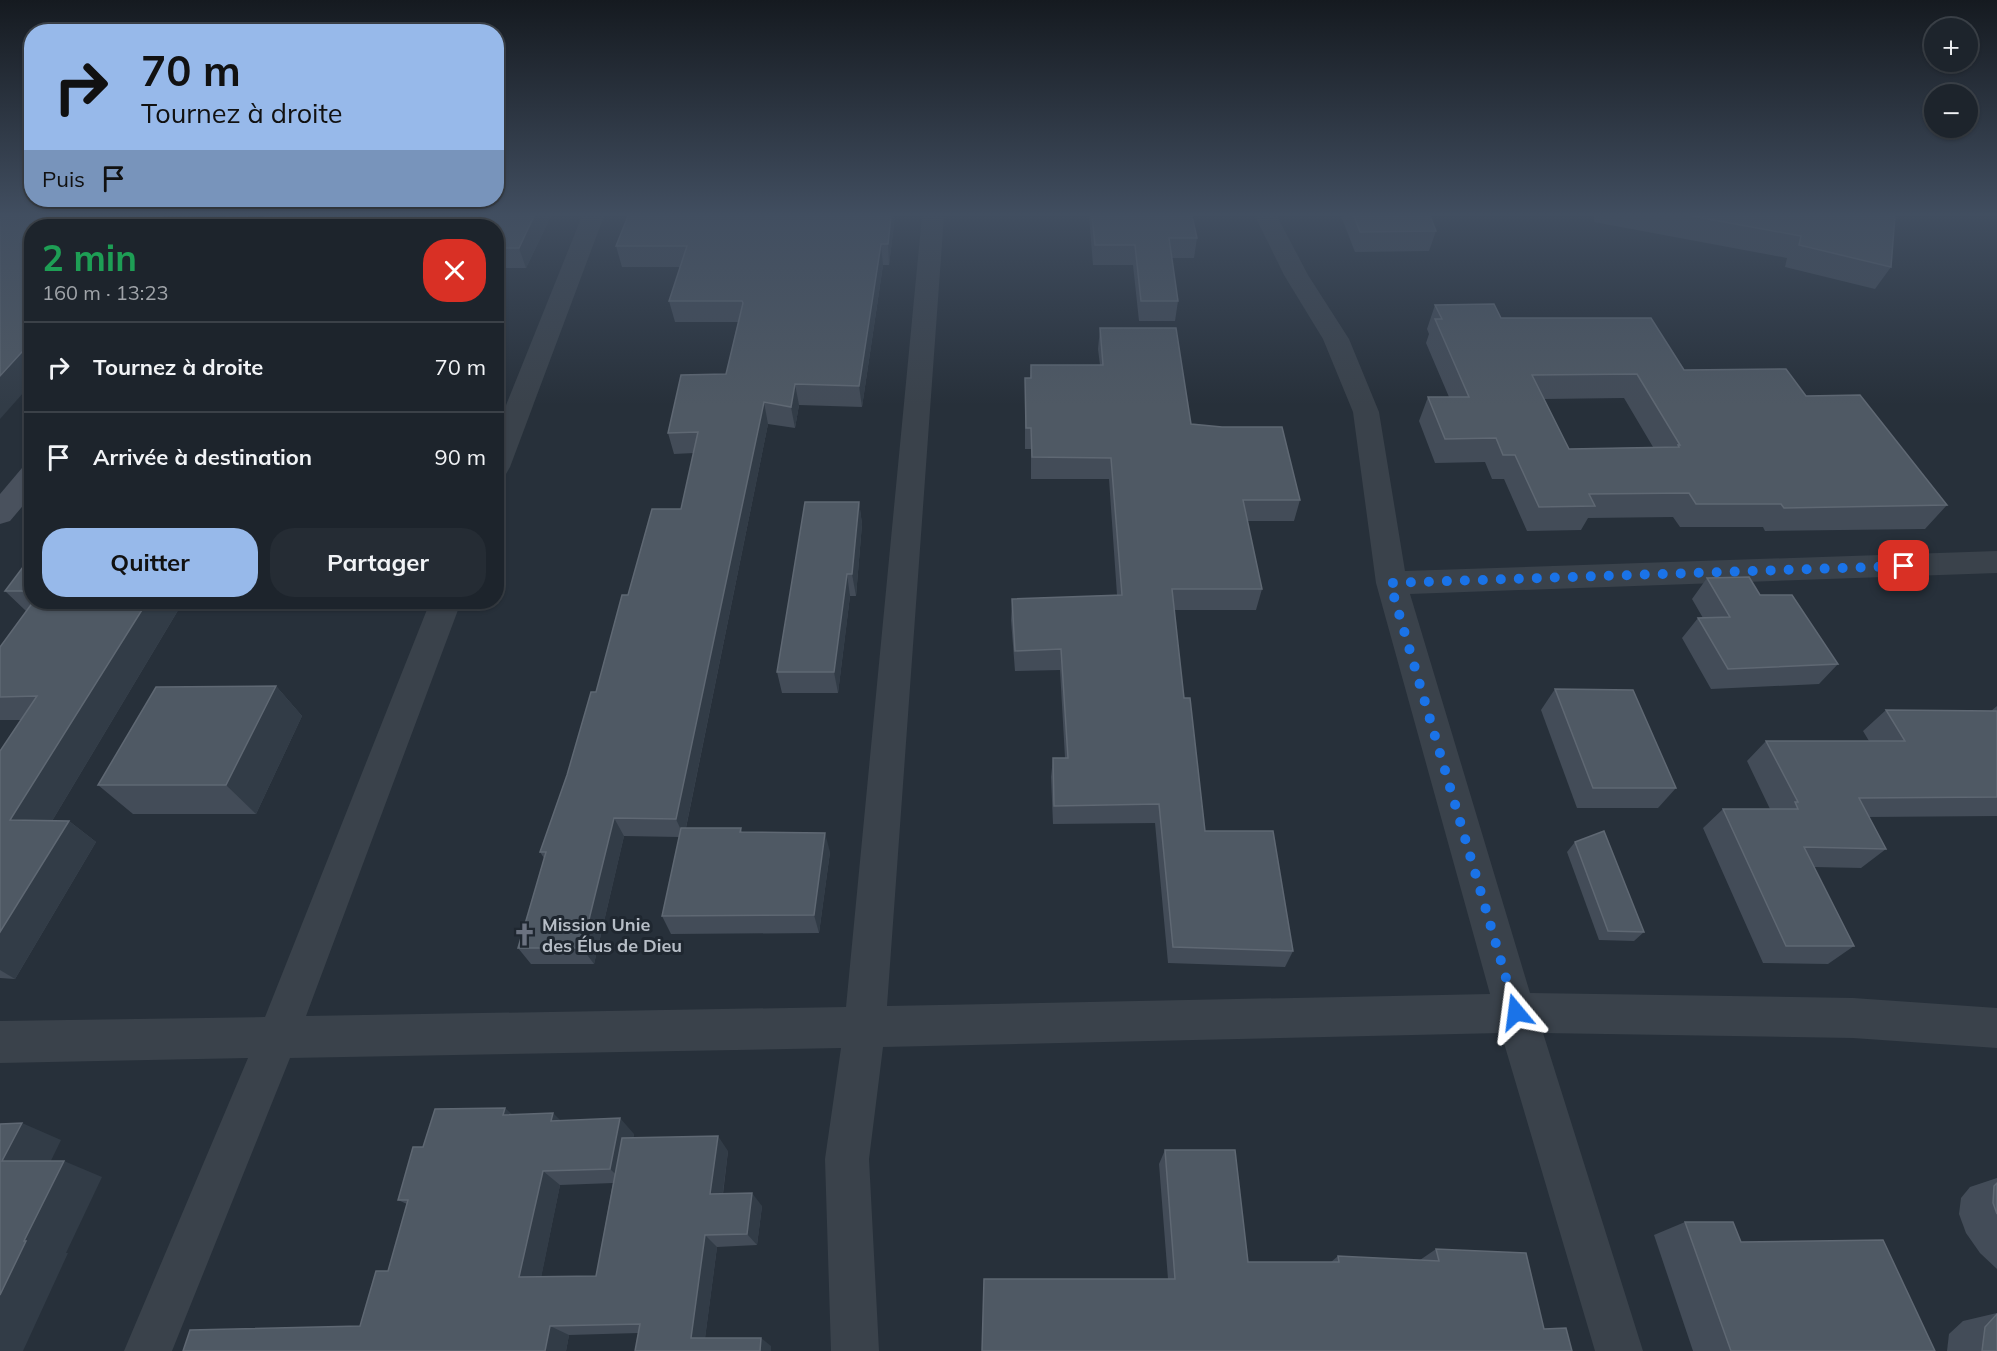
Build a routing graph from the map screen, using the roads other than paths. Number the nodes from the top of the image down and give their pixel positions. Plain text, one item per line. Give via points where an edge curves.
1 (569, 279) edge
2 (928, 279) edge
3 (1299, 279) edge
4 (504, 446) edge
5 (24, 485) edge
6 (0, 514) edge
7 (1997, 562) edge
8 (1390, 583) junction
9 (442, 609) edge
10 (1516, 1012) junction
11 (865, 1027) junction
12 (1997, 1028) edge
13 (277, 1038) junction
14 (0, 1042) edge
15 (147, 1351) edge
16 (855, 1351) edge
17 (1619, 1351) edge

1 - 4 street
2 - 11 street
3 - 8 street via 1336,339 1366,412
5 - 6 street
7 - 8 street
8 - 10 street
9 - 13 street
10 - 11 street
10 - 12 street via 1853,1018
10 - 17 street
11 - 13 street
11 - 16 street via 847,1159
13 - 14 street
13 - 15 street

